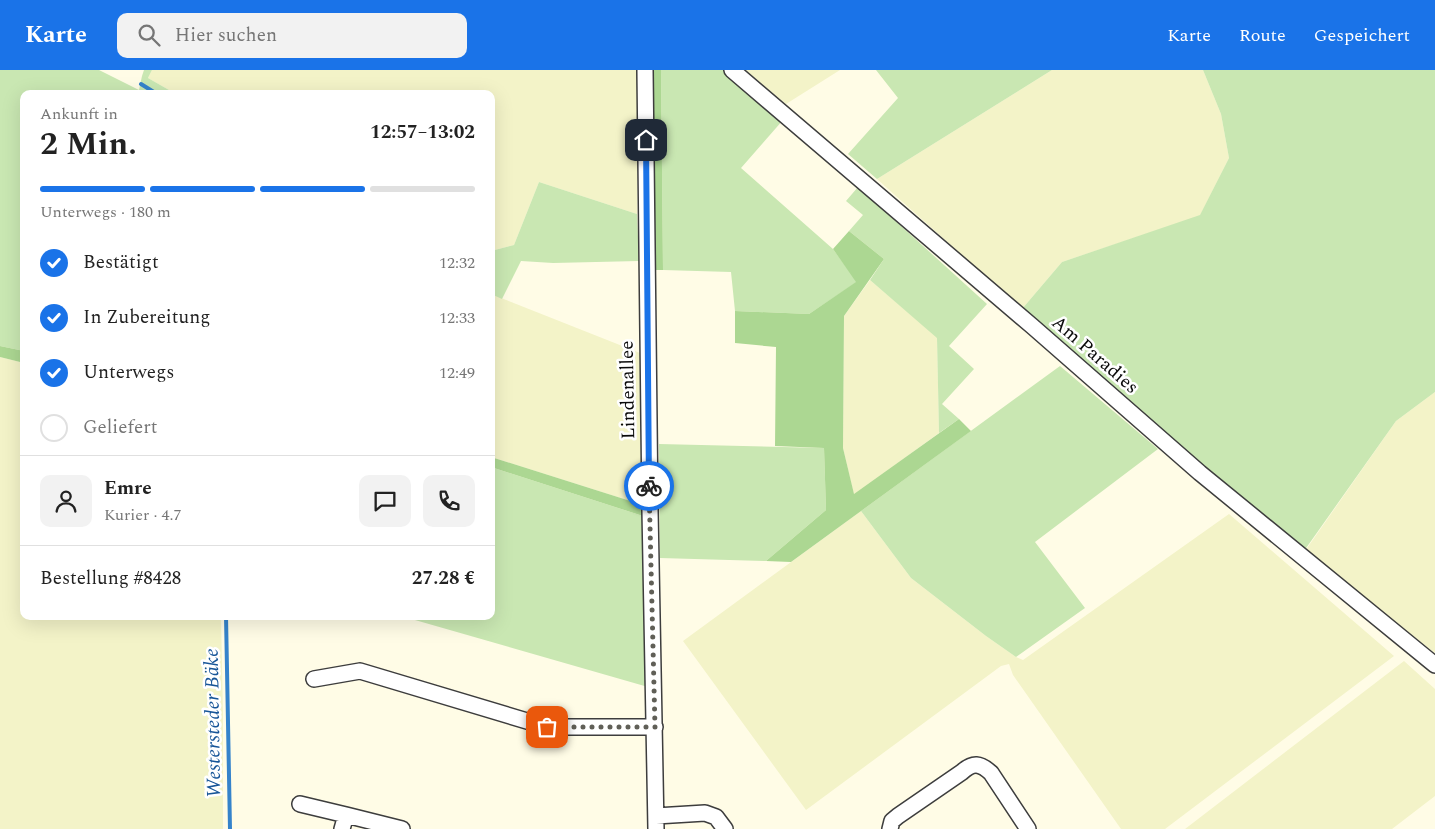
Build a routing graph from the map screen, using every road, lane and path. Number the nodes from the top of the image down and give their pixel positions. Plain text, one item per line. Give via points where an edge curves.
1 (645, 70) edge
2 (732, 70) edge
3 (1435, 665) edge
4 (314, 679) dead end
5 (655, 727) junction
6 (300, 804) dead end
7 (344, 822) edge
8 (656, 822) edge
9 (402, 829) edge
10 (724, 829) edge
11 (890, 829) edge
12 (1028, 829) edge

1 - 5 street, Lindenallee
2 - 3 street, Am Paradies via 1200,473
4 - 5 street via 360,671 547,727
5 - 8 street, Lindenallee
6 - 7 street
7 - 9 street
8 - 10 street via 706,813 716,817
11 - 12 street via 898,816 969,766 976,765 991,773

